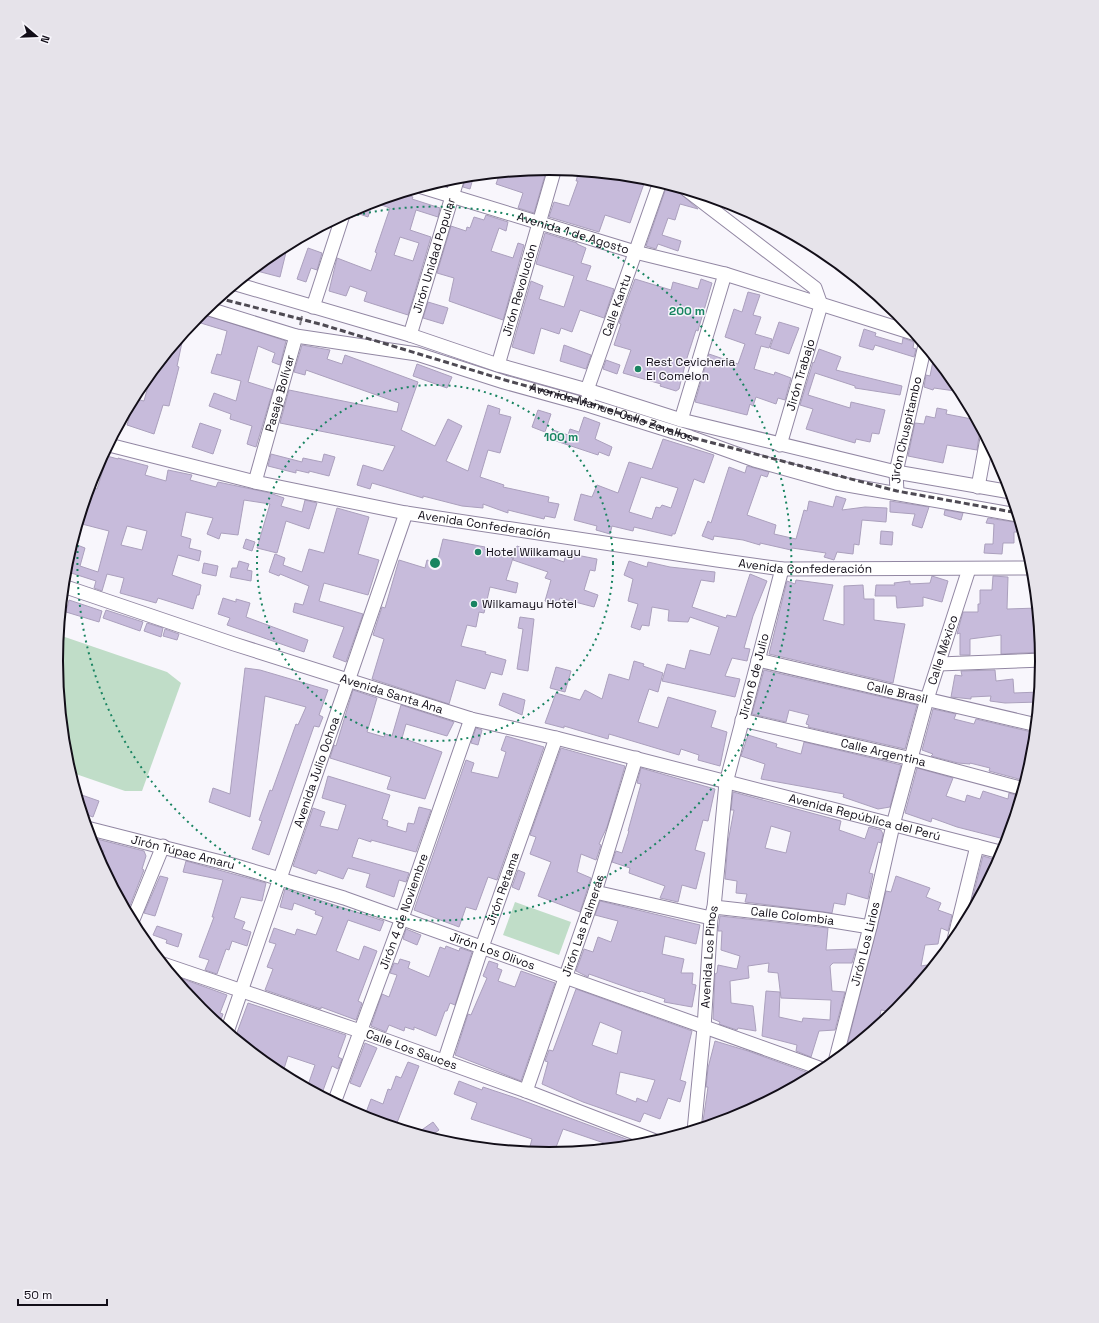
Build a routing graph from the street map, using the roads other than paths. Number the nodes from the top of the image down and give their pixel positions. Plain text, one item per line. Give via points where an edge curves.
1 (553, 175) edge
2 (456, 184) edge
3 (658, 188) edge
4 (432, 190) edge
5 (452, 196) junction
6 (697, 198) edge
7 (340, 222) edge
8 (538, 222) junction
9 (635, 252) junction
10 (725, 274) junction
11 (241, 286) edge
12 (821, 305) junction
13 (309, 306) junction
14 (213, 310) edge
15 (906, 331) edge
16 (410, 335) junction
17 (296, 336) junction
18 (924, 351) edge
19 (498, 365) junction
20 (587, 390) junction
21 (591, 406) junction
22 (681, 420) junction
23 (780, 445) junction
24 (986, 445) edge
25 (113, 446) edge
26 (896, 472) junction
27 (255, 482) junction
28 (978, 487) junction
29 (1005, 491) edge
30 (897, 492) junction
31 (406, 513) junction
32 (1013, 514) edge
33 (1027, 568) edge
34 (782, 569) junction
35 (968, 569) junction
36 (69, 588) edge
37 (758, 660) junction
38 (1036, 660) edge
39 (939, 664) junction
40 (348, 680) junction
41 (927, 699) junction
42 (471, 719) junction
43 (742, 720) junction
44 (1032, 724) edge
45 (556, 738) junction
46 (636, 758) junction
47 (912, 759) junction
48 (726, 783) junction
49 (1019, 788) edge
50 (893, 825) junction
51 (93, 829) edge
52 (162, 846) junction
53 (977, 846) junction
54 (998, 851) edge
55 (280, 879) junction
56 (595, 892) junction
57 (712, 913) junction
58 (135, 915) edge
59 (402, 918) junction
60 (870, 927) junction
61 (957, 927) edge
62 (482, 947) junction
63 (172, 967) edge
64 (565, 978) junction
65 (241, 992) junction
66 (229, 1027) edge
67 (704, 1028) junction
68 (360, 1031) junction
69 (837, 1053) edge
70 (444, 1062) junction
71 (818, 1067) edge
72 (526, 1091) junction
73 (336, 1099) edge
74 (695, 1125) edge
75 (648, 1138) edge

1 - 8 street, Jirón Revolución
2 - 5 street, Jirón Unidad Popular
3 - 9 street, Calle Kantu
4 - 5 street, Avenida 1 de Agosto
5 - 8 street, Avenida 1 de Agosto
5 - 16 street, Jirón Unidad Popular
6 - 12 street via 815,288
7 - 13 street
8 - 9 street, Avenida 1 de Agosto
8 - 19 street, Jirón Revolución
9 - 10 street, Avenida 1 de Agosto
9 - 20 street, Calle Kantu
10 - 12 street, Avenida 1 de Agosto
10 - 22 street
11 - 13 street, Avenida Manuel Callo Zevallos
12 - 15 street, Avenida 1 de Agosto
12 - 23 street, Jirón Trabajo
13 - 16 street, Avenida Manuel Callo Zevallos
14 - 17 street, Avenida Manuel Callo Zevallos
16 - 19 street, Avenida Manuel Callo Zevallos
17 - 21 street, Avenida Manuel Callo Zevallos via 417,354
17 - 27 street, Pasaje Bolívar
18 - 26 street, Jirón Chuspitambo
19 - 20 street, Avenida Manuel Callo Zevallos
20 - 21 street
20 - 22 street, Avenida Manuel Callo Zevallos
21 - 30 street, Avenida Manuel Callo Zevallos via 760,462 836,483
22 - 23 street, Avenida Manuel Callo Zevallos
23 - 26 street, Avenida Manuel Callo Zevallos
24 - 28 street
25 - 27 street, Avenida Confederación
26 - 28 street, Avenida Manuel Callo Zevallos
26 - 30 street, Jirón Chuspitambo
27 - 31 street, Avenida Confederación
28 - 29 street, Avenida Manuel Callo Zevallos
30 - 32 street, Avenida Manuel Callo Zevallos
31 - 34 street, Avenida Confederación
31 - 40 street, Avenida Julio Ochoa
33 - 35 street, Avenida Confederación
34 - 35 street, Avenida Confederación
34 - 37 street, Jirón 6 de Julio
35 - 39 street, Calle México
36 - 40 street, Avenida Santa Ana
37 - 41 street, Calle Brasil
37 - 43 street, Jirón 6 de Julio
38 - 39 street
39 - 41 street, Calle México
40 - 42 street, Avenida Santa Ana
40 - 55 street, Avenida Julio Ochoa
41 - 44 street, Calle Brasil
41 - 47 street, Calle México
42 - 45 street, Avenida Santa Ana
42 - 59 street, Jirón 4 de Noviembre
43 - 47 street, Calle Argentina
43 - 48 street, Jirón 6 de Julio
45 - 46 street, Avenida Santa Ana
45 - 62 street, Jirón Retama
46 - 48 street, Avenida Santa Ana
46 - 56 street, Jirón Las Palmeras
47 - 49 street, Calle Argentina
47 - 50 street, Calle México
48 - 50 street, Avenida República del Perú
48 - 57 street, Avenida Los Pinos
50 - 53 street, Avenida República del Perú
50 - 60 street, Jirón Los Lirios
51 - 52 street, Jirón Túpac Amaru
52 - 55 street, Jirón Túpac Amaru
52 - 58 street
53 - 54 street, Avenida República del Perú
53 - 61 street
55 - 59 street, Jirón Los Olivos
55 - 65 street, Avenida Julio Ochoa
56 - 57 street, Calle Colombia
56 - 64 street, Jirón Las Palmeras
57 - 60 street, Calle Colombia via 821,919
57 - 67 street, Avenida Los Pinos
59 - 62 street, Jirón Los Olivos
59 - 68 street, Jirón 4 de Noviembre
60 - 69 street, Jirón Los Lirios
62 - 64 street, Jirón Los Olivos
62 - 70 street, Jirón Retama
63 - 65 street, Calle Los Sauces
64 - 67 street, Jirón Los Olivos
64 - 72 street, Jirón Las Palmeras
65 - 66 street, Avenida Julio Ochoa
65 - 68 street, Calle Los Sauces
67 - 71 street, Jirón Los Olivos
67 - 74 street, Avenida Los Pinos
68 - 70 street, Calle Los Sauces
68 - 73 street, Jirón 4 de Noviembre
70 - 72 street, Calle Los Sauces
72 - 75 street, Calle Los Sauces

